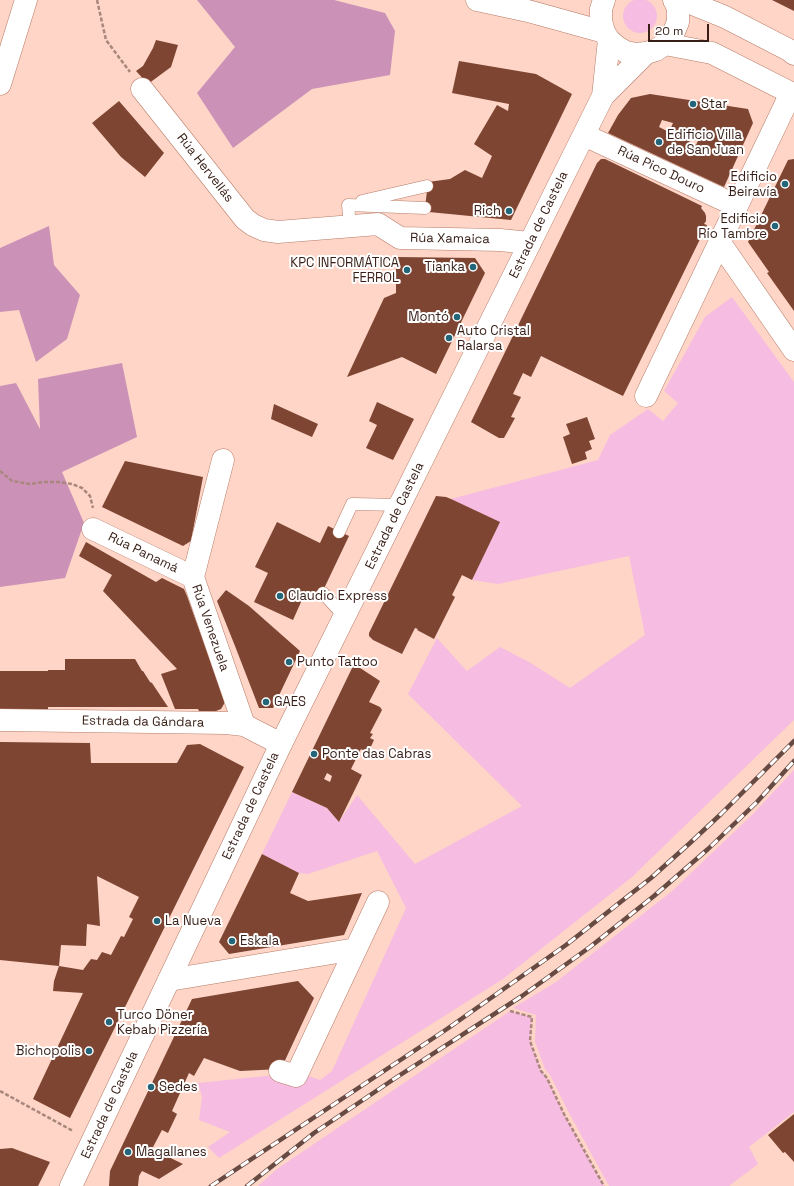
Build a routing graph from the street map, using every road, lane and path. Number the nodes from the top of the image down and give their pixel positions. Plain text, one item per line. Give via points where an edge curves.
1 (26, 0) edge
2 (96, 0) edge
3 (477, 0) edge
4 (604, 0) edge
5 (674, 0) edge
6 (683, 0) edge
7 (607, 36) junction
8 (655, 49) junction
9 (792, 51) edge
10 (0, 84) edge
11 (142, 88) joint
12 (603, 96) junction
13 (793, 98) edge
14 (584, 135) junction
15 (428, 186) dead end
16 (737, 206) junction
17 (425, 208) dead end
18 (349, 215) junction
19 (278, 232) joint
20 (530, 243) junction
21 (720, 243) junction
22 (794, 350) edge
23 (646, 396) dead end
24 (223, 460) dead end
25 (0, 471) edge
26 (400, 505) junction
27 (93, 529) joint
28 (339, 532) dead end
29 (193, 577) junction
30 (323, 593) dead end
31 (345, 617) junction
32 (0, 720) edge
33 (244, 725) junction
34 (281, 744) junction
35 (378, 902) dead end
36 (356, 949) junction
37 (169, 980) junction
38 (510, 1011) dead end
39 (280, 1071) dead end
40 (0, 1091) edge
41 (93, 1141) junction
42 (71, 1186) edge
43 (604, 1186) edge

1 - 10 main road
2 - 11 path via 106,40
3 - 7 main road via 528,12
4 - 7 main road via 601,21
5 - 8 main road via 678,8 678,22 673,34
6 - 9 main road via 725,17
7 - 8 main road via 626,52 636,54
7 - 12 main road
8 - 12 main road
8 - 13 main road via 712,53
11 - 19 main road, Rúa Hervellás via 245,219 264,230
12 - 14 main road, Estrada de Castela
13 - 16 main road
14 - 16 main road, Rúa Pico Douro
14 - 20 main road, Estrada de Castela
15 - 18 lane
16 - 21 main road
17 - 18 lane
18 - 19 main road, Rúa Xamaica
18 - 20 main road, Rúa Xamaica via 378,224 400,238
20 - 26 main road, Estrada de Castela
21 - 22 main road
21 - 23 main road
24 - 29 main road, Rúa Venezuela
25 - 27 path via 12,481 30,484 59,482 82,488 90,496 94,510
26 - 28 lane via 352,504
26 - 31 main road, Estrada de Castela
27 - 29 main road, Rúa Panamá
29 - 33 main road, Rúa Venezuela
30 - 31 lane
31 - 34 main road, Estrada de Castela
32 - 33 main road, Estrada da Gándara
33 - 34 main road, Estrada da Gándara
34 - 37 main road, Estrada de Castela
35 - 36 main road
36 - 37 main road
36 - 39 main road via 296,1076
37 - 41 main road, Estrada de Castela
38 - 43 path via 532,1017 530,1041 541,1071
40 - 41 path
41 - 42 main road, Estrada de Castela

